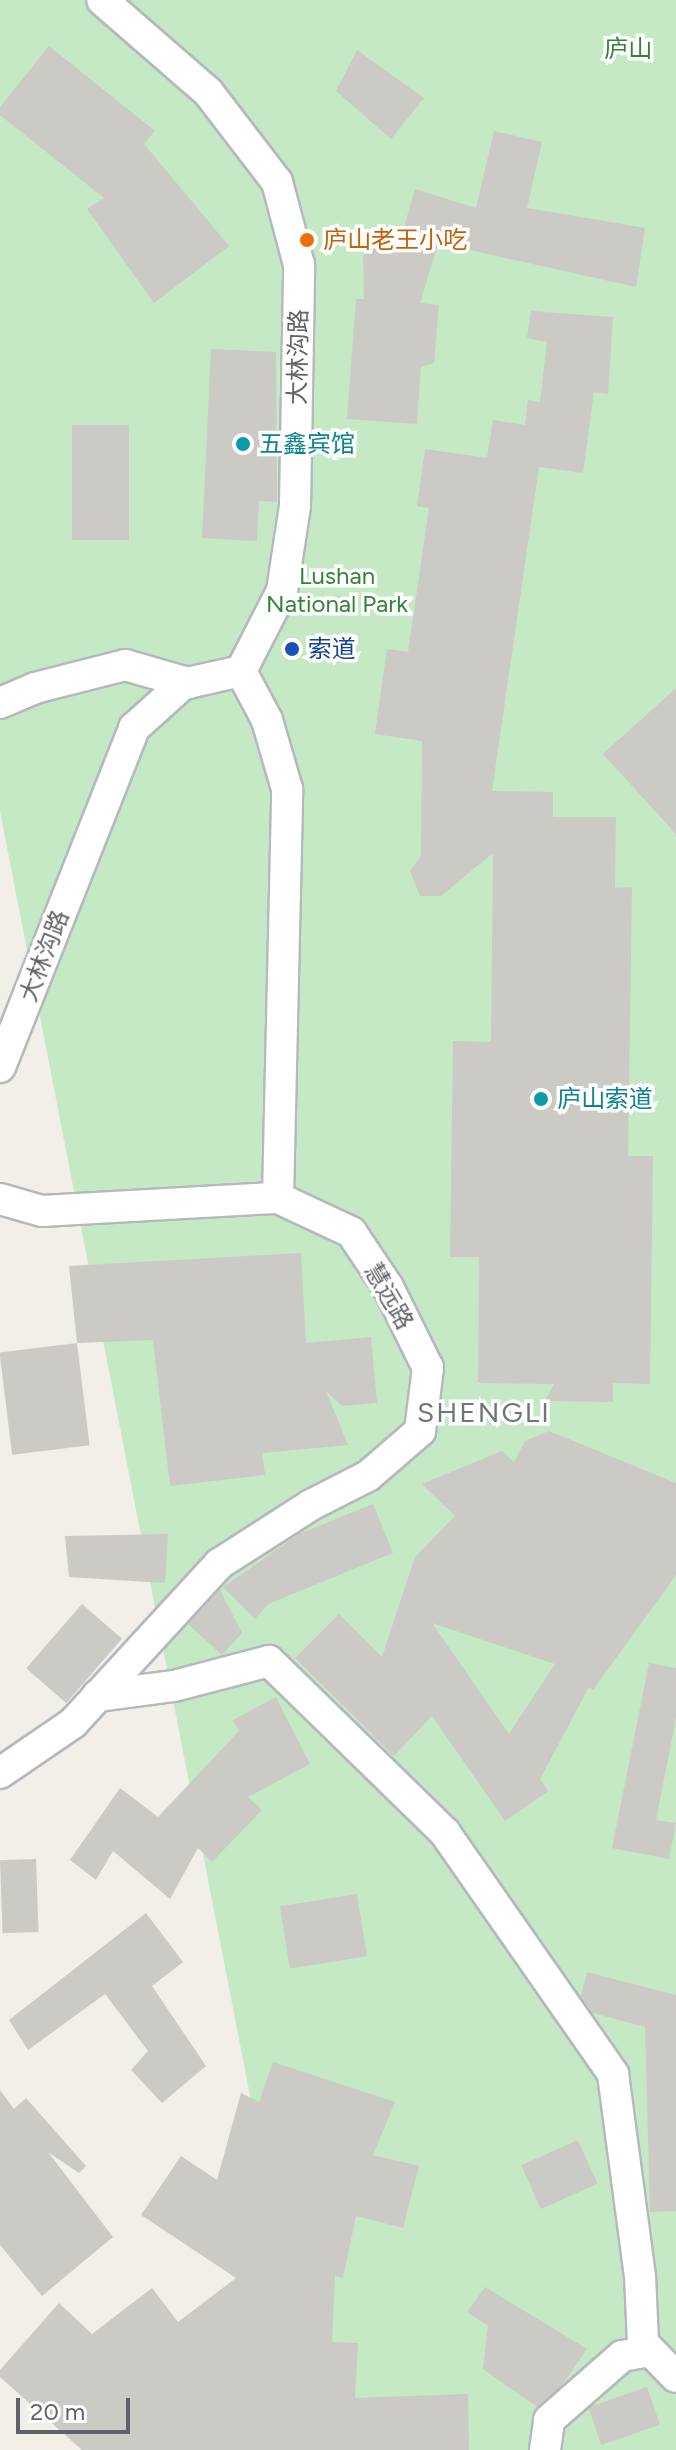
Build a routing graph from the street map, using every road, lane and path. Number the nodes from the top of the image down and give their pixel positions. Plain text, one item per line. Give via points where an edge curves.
1 (102, 0) edge
2 (241, 671) junction
3 (188, 683) junction
4 (0, 703) edge
5 (0, 1067) edge
6 (278, 1198) junction
7 (0, 1199) edge
8 (97, 1696) junction
9 (0, 1773) edge
10 (649, 2351) junction
11 (676, 2377) edge
12 (545, 2450) edge

1 - 2 street, 大林沟路 via 208,92 277,182 299,265 295,506 282,591
2 - 3 street, 大林沟路
2 - 6 street via 267,720 287,789
3 - 4 street via 125,665 35,688
3 - 5 street, 大林沟路 via 134,728
6 - 7 street via 42,1211
6 - 8 street, 慧远路 via 351,1232 388,1287 428,1368 420,1431 368,1476 311,1505 219,1564
8 - 9 street, 慧远路 via 73,1723
8 - 10 street via 174,1686 269,1661 445,1833 613,2074 640,2276 643,2343
10 - 11 street
10 - 12 street via 622,2356 549,2420

